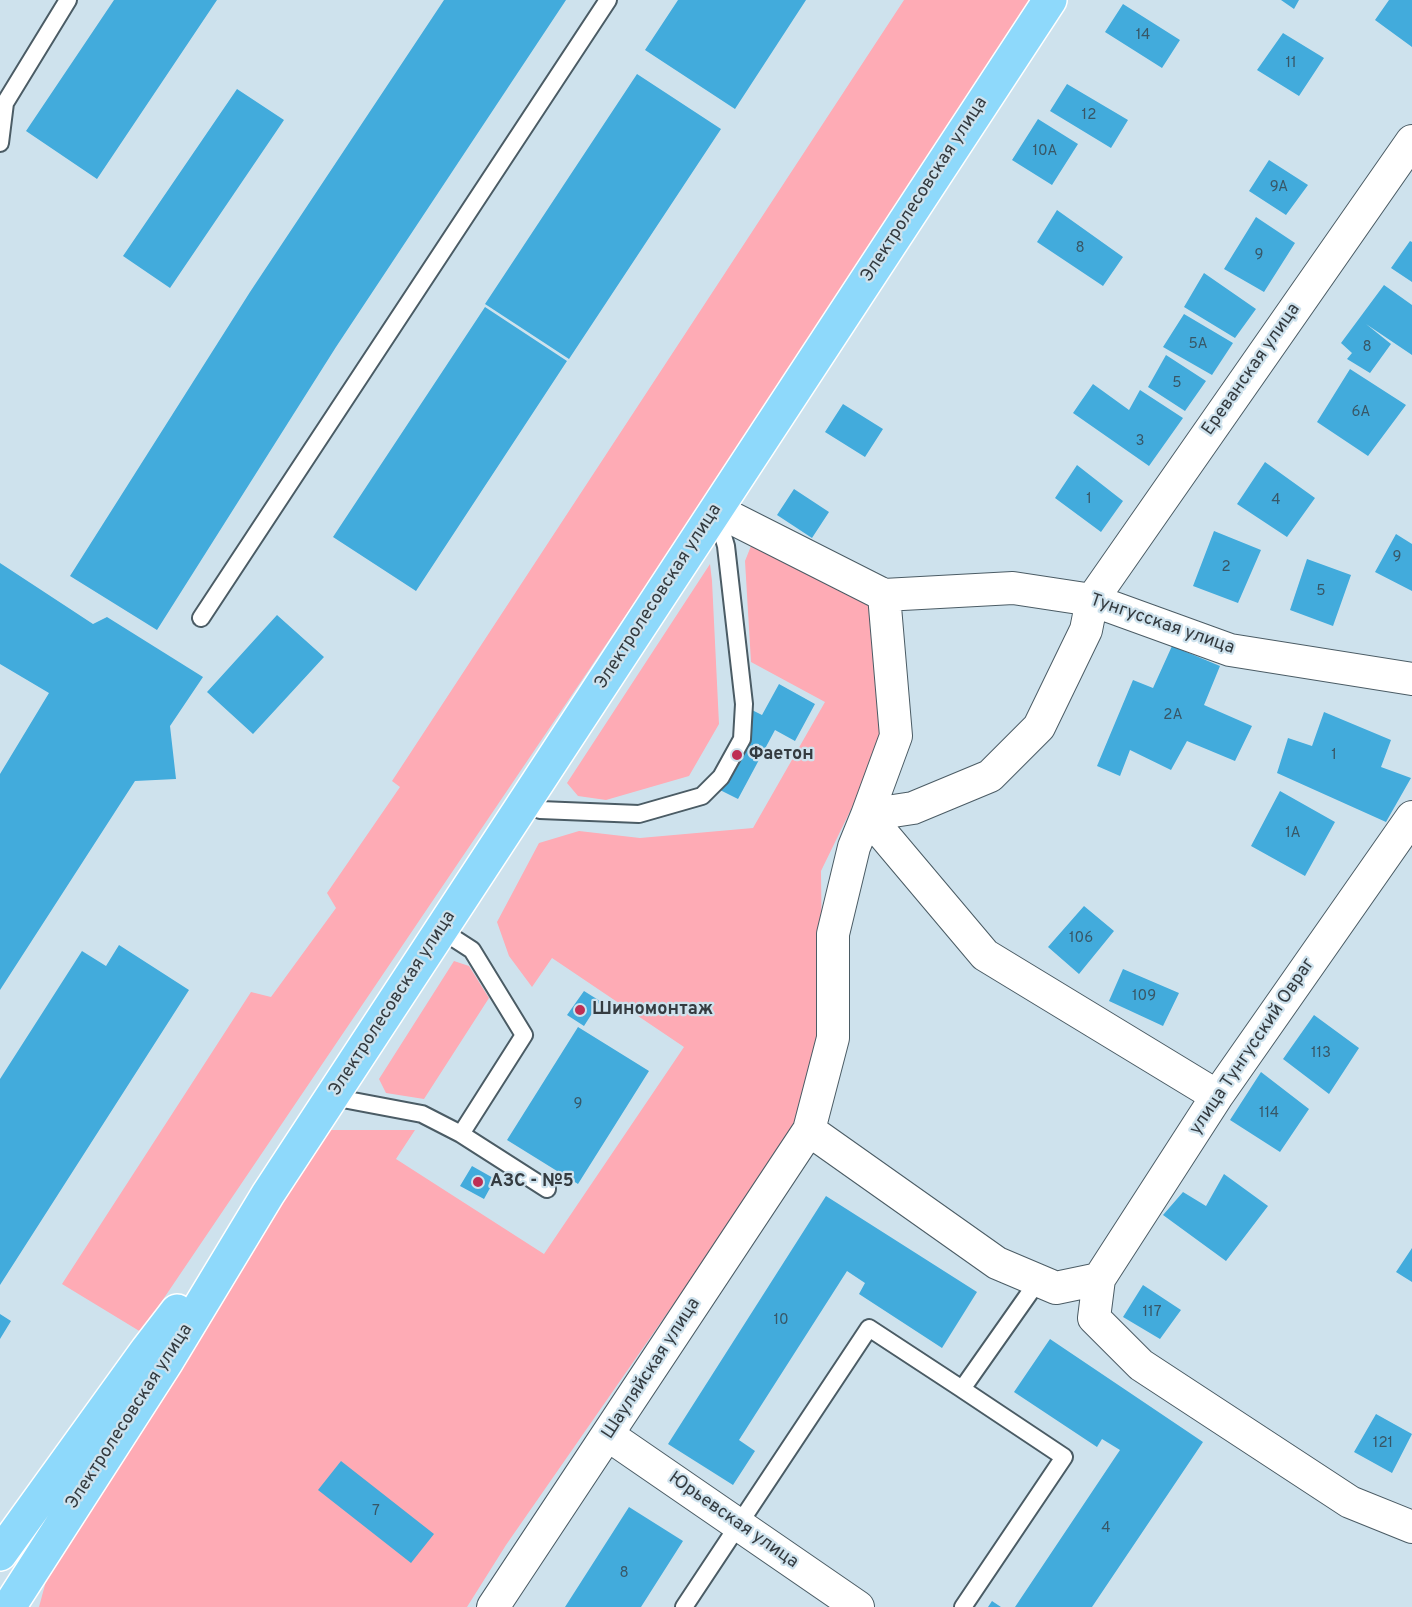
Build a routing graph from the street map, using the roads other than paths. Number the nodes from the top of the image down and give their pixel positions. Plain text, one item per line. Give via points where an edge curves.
1 (68, 0) edge
2 (608, 0) edge
3 (1050, 0) edge
4 (1412, 141) edge
5 (0, 143) edge
6 (716, 510) junction
7 (884, 595) junction
8 (1092, 600) junction
9 (201, 618) dead end
10 (1412, 679) edge
11 (524, 804) junction
12 (867, 814) junction
13 (1412, 818) edge
14 (441, 930) junction
15 (1217, 1096) junction
16 (332, 1097) junction
17 (809, 1130) junction
18 (461, 1134) junction
19 (547, 1189) dead end
20 (268, 1194) junction
21 (1099, 1279) junction
22 (1038, 1281) junction
23 (962, 1389) junction
24 (608, 1435) junction
25 (738, 1525) junction
26 (1412, 1527) edge
27 (0, 1554) edge
28 (9, 1607) edge
29 (493, 1607) edge
30 (684, 1607) edge
31 (858, 1607) edge
32 (963, 1607) edge

1 - 5 lane via 5,103
2 - 9 lane
3 - 6 main road, Электролесовская улица
4 - 8 street, Ереванская улица
6 - 7 street, Тунгусская улица
6 - 11 main road, Электролесовская улица
6 - 11 lane via 726,546 744,704 742,740 721,777 702,796 639,814 540,810
7 - 8 street, Тунгусская улица via 1013,588
7 - 12 street, Шауляйская улица via 896,736
8 - 10 street, Тунгусская улица via 1230,650
8 - 12 street via 1086,630 1039,727 990,776 913,808
11 - 14 main road, Электролесовская улица
12 - 15 street via 985,955
12 - 17 street, Шауляйская улица via 854,847 833,934 833,1038
13 - 15 street, улица Тунгусский Овраг
14 - 16 main road, Электролесовская улица
14 - 18 lane via 472,950 524,1035
15 - 21 street, улица Тунгусский Овраг
16 - 18 lane via 422,1114
16 - 20 main road, Электролесовская улица
17 - 22 street via 997,1263
17 - 24 street, Шауляйская улица
18 - 19 lane
20 - 27 main road, Электролесовская улица via 147,1350
20 - 28 main road, Электролесовская улица via 167,1361
21 - 22 street via 1056,1288
21 - 26 street via 1094,1318 1142,1365 1350,1502
22 - 23 lane
23 - 25 lane via 869,1328
23 - 32 lane via 1064,1457
24 - 25 street, Юрьевская улица
24 - 29 street, Шауляйская улица
25 - 30 lane
25 - 31 street, Юрьевская улица

